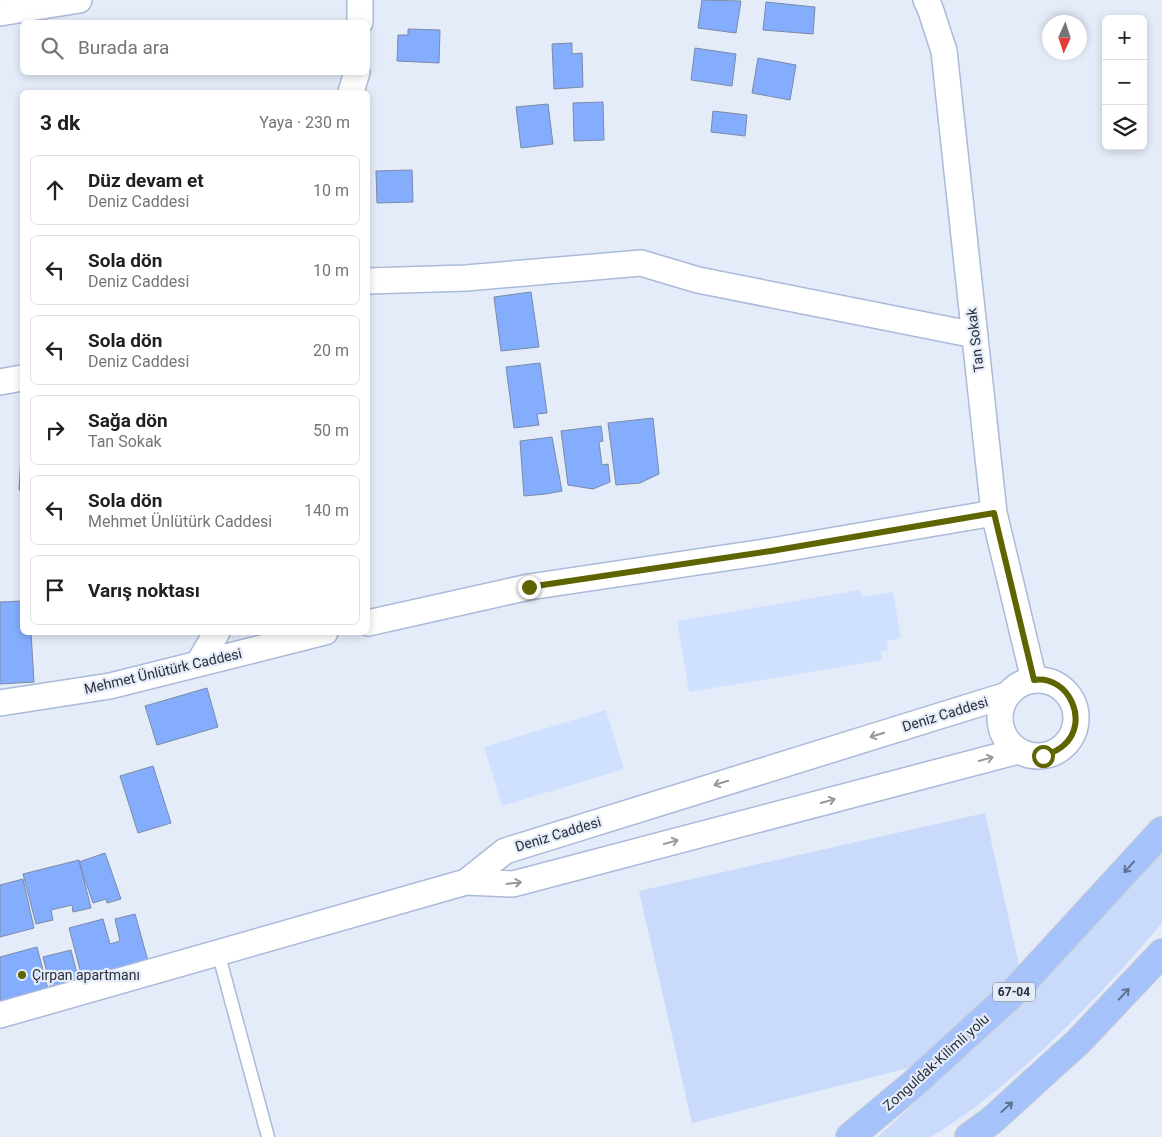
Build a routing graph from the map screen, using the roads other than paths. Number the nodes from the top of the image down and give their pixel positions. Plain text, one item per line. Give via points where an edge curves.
1 (79, 0) edge
2 (360, 0) edge
3 (926, 0) edge
4 (0, 13) edge
5 (360, 20) edge
6 (356, 75) edge
7 (352, 90) edge
8 (370, 281) edge
9 (975, 335) junction
10 (20, 378) edge
11 (0, 382) edge
12 (994, 513) junction
13 (370, 623) edge
14 (214, 635) edge
15 (314, 635) edge
16 (198, 664) junction
17 (1034, 680) junction
18 (1007, 695) junction
19 (0, 703) edge
20 (1018, 751) junction
21 (1162, 831) edge
22 (466, 882) junction
23 (218, 952) junction
24 (1162, 953) edge
25 (0, 1015) edge
26 (268, 1137) edge
27 (850, 1137) edge
28 (969, 1137) edge

1 - 4 street
2 - 5 street
3 - 9 street, Tan Sokak via 944,51
6 - 7 street
8 - 9 street via 466,278 641,263 698,280
9 - 12 street, Tan Sokak
10 - 11 street
12 - 13 street via 529,587
12 - 17 street, Tan Sokak
14 - 16 street
15 - 16 street, Mehmet Ünlütürk Caddesi
16 - 19 street, Mehmet Ünlütürk Caddesi via 110,686
17 - 18 street, Deniz Caddesi via 1016,686
17 - 20 street via 1052,682 1063,688 1071,698 1076,722 1065,744 1055,752 1043,756
18 - 20 street, Deniz Caddesi via 999,719 1008,742
18 -> 22 street, Deniz Caddesi via 505,851
22 -> 20 street via 513,884
21 -> 27 highway, Zonguldak-Kilimli yolu / 67-04 via 1014,992
22 - 23 street, Deniz Caddesi
23 - 25 street, Deniz Caddesi
23 - 26 lane
28 -> 24 highway via 1080,1041

